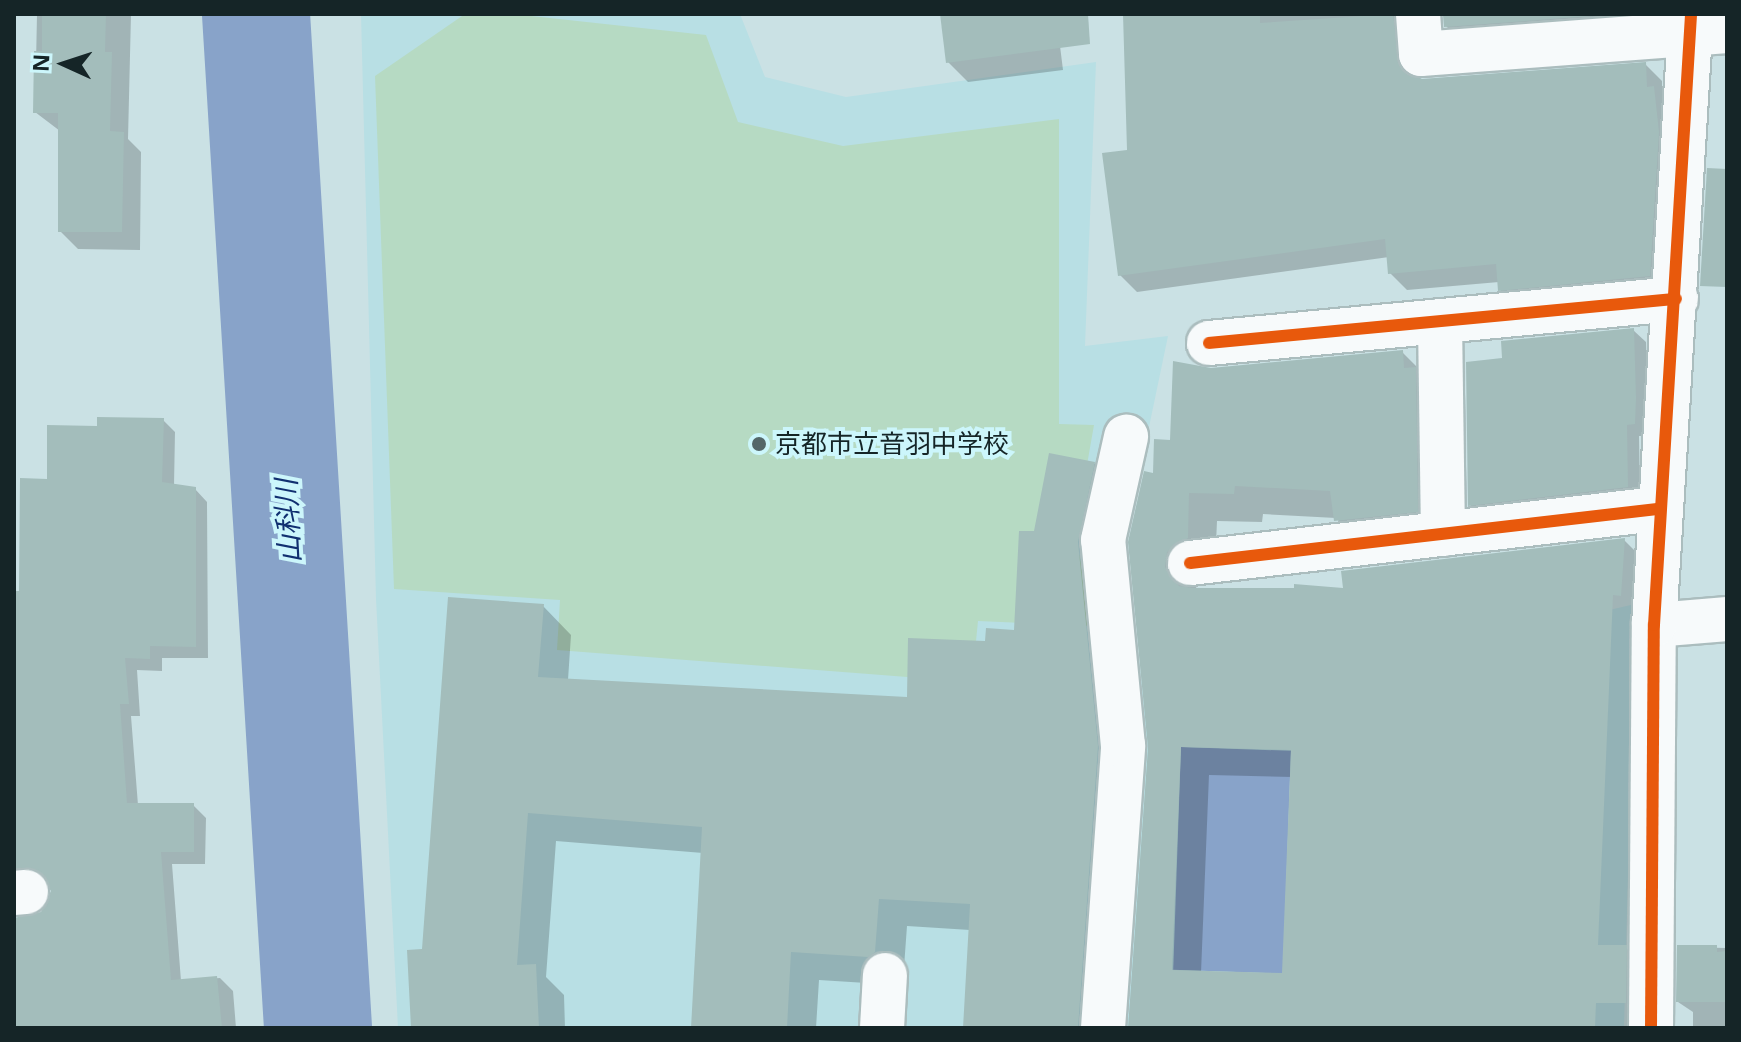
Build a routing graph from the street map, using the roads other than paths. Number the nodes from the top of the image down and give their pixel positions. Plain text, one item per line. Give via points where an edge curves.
1 (1418, 14) edge
2 (1703, 25) edge
3 (1676, 299) junction
4 (1440, 321) junction
5 (1209, 343) dead end
6 (1126, 437) dead end
7 (1660, 509) junction
8 (1443, 534) junction
9 (1190, 563) dead end
10 (1727, 619) edge
11 (1654, 625) junction
12 (885, 975) dead end
13 (882, 1028) edge
14 (1103, 1028) edge
15 (1651, 1028) edge

1 - 2 street via 1421,54
2 - 3 street
3 - 4 street
3 - 7 street
4 - 5 street
4 - 8 street
6 - 14 street via 1103,540 1123,746
7 - 8 street
7 - 11 street
8 - 9 street
10 - 11 street
11 - 15 street
12 - 13 street

